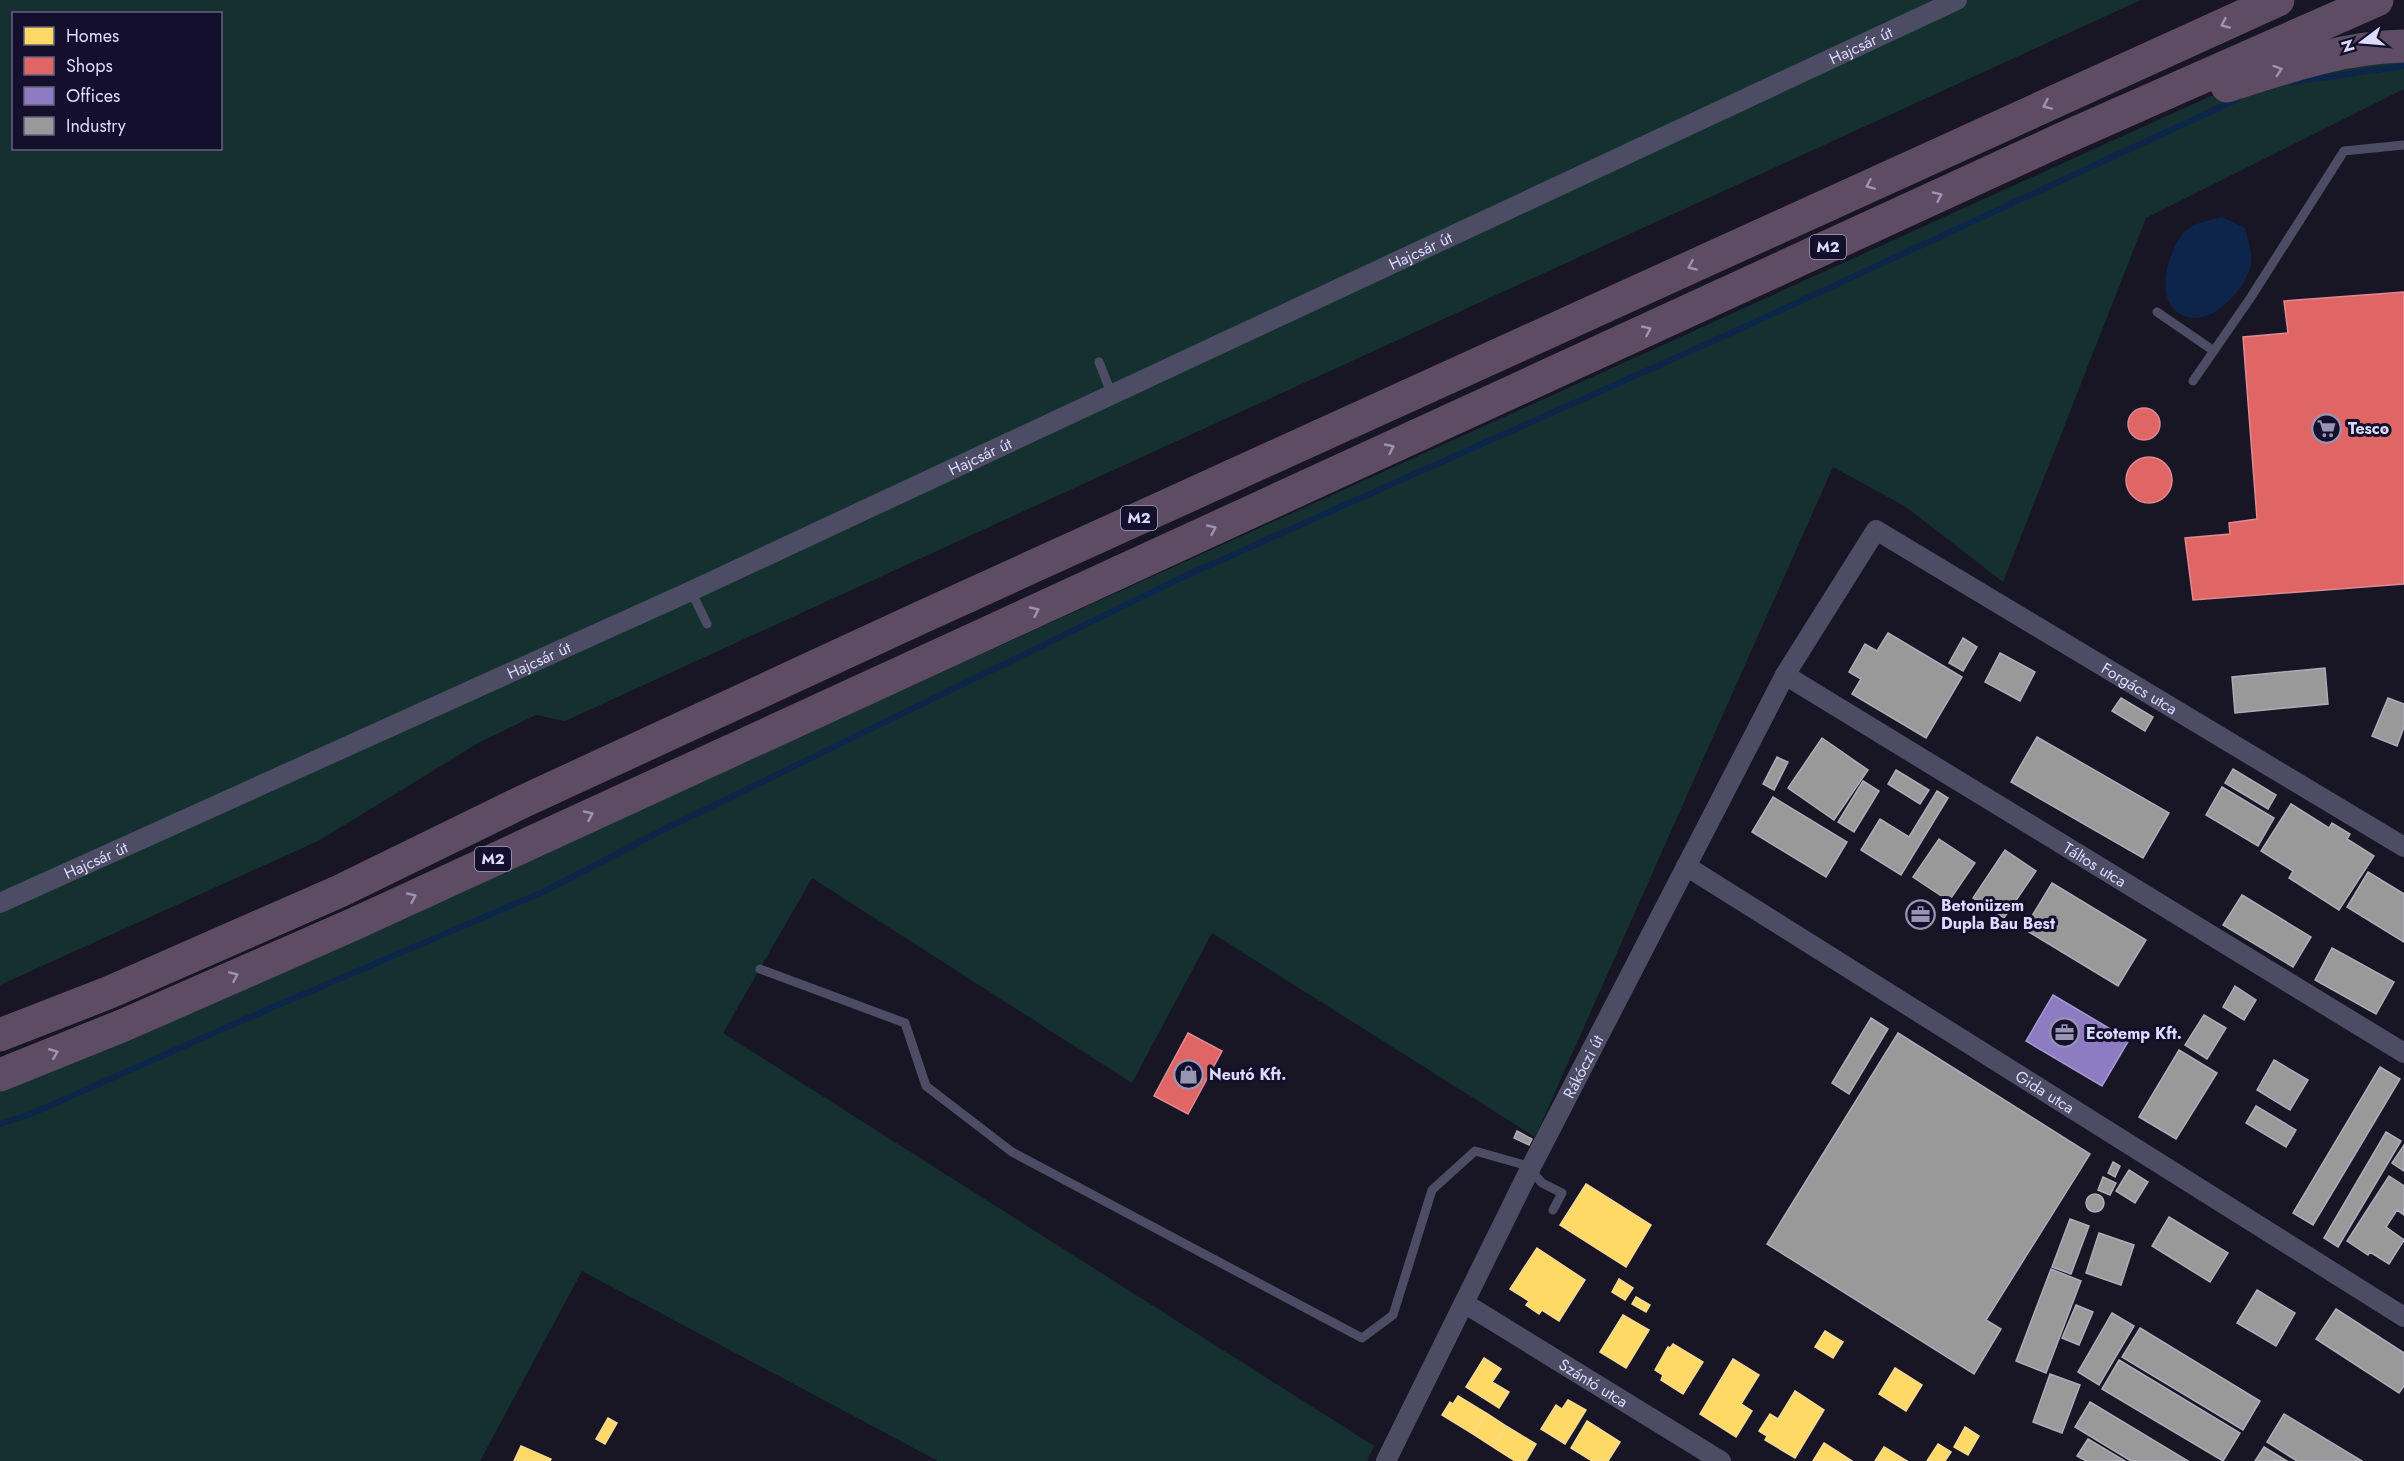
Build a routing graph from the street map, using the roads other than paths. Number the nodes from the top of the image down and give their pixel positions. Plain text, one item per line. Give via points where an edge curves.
1 (1957, 0) edge
2 (2278, 0) edge
3 (2377, 0) edge
4 (2404, 46) edge
5 (2062, 139) junction
6 (2404, 145) edge
7 (2157, 312) dead end
8 (2214, 351) junction
9 (1099, 362) dead end
10 (2193, 381) dead end
11 (1112, 395) junction
12 (1876, 530) joint
13 (692, 591) junction
14 (707, 624) dead end
15 (1785, 675) junction
16 (2404, 847) edge
17 (1686, 866) junction
18 (0, 903) edge
19 (760, 969) dead end
20 (0, 1035) edge
21 (2404, 1053) edge
22 (0, 1075) edge
23 (1530, 1169) junction
24 (1552, 1210) dead end
25 (1464, 1303) junction
26 (2404, 1317) edge
27 (1386, 1461) edge
28 (1721, 1461) edge

1 - 11 street, Hajcsár út
2 -> 20 highway, M2 via 922,617 522,802 340,891 110,992
3 - 5 highway, M2
5 -> 4 highway via 2311,59
22 -> 5 highway, M2 via 364,919
6 - 8 lane via 2344,151
7 - 8 lane
8 - 10 lane
9 - 11 lane
11 - 13 street, Hajcsár út
12 - 15 street, Rákóczi út
12 - 16 street, Forgács utca
13 - 14 lane
13 - 18 street, Hajcsár út
15 - 17 street, Rákóczi út
15 - 21 street, Táltos utca
17 - 23 street, Rákóczi út
17 - 26 street, Gida utca
19 - 23 lane via 905,1023 926,1086 1012,1152 1362,1338 1393,1316 1432,1190 1475,1150
23 - 24 lane via 1542,1183 1562,1194
23 - 25 street, Rákóczi út
25 - 27 street, Rákóczi út
25 - 28 street, Szántó utca

